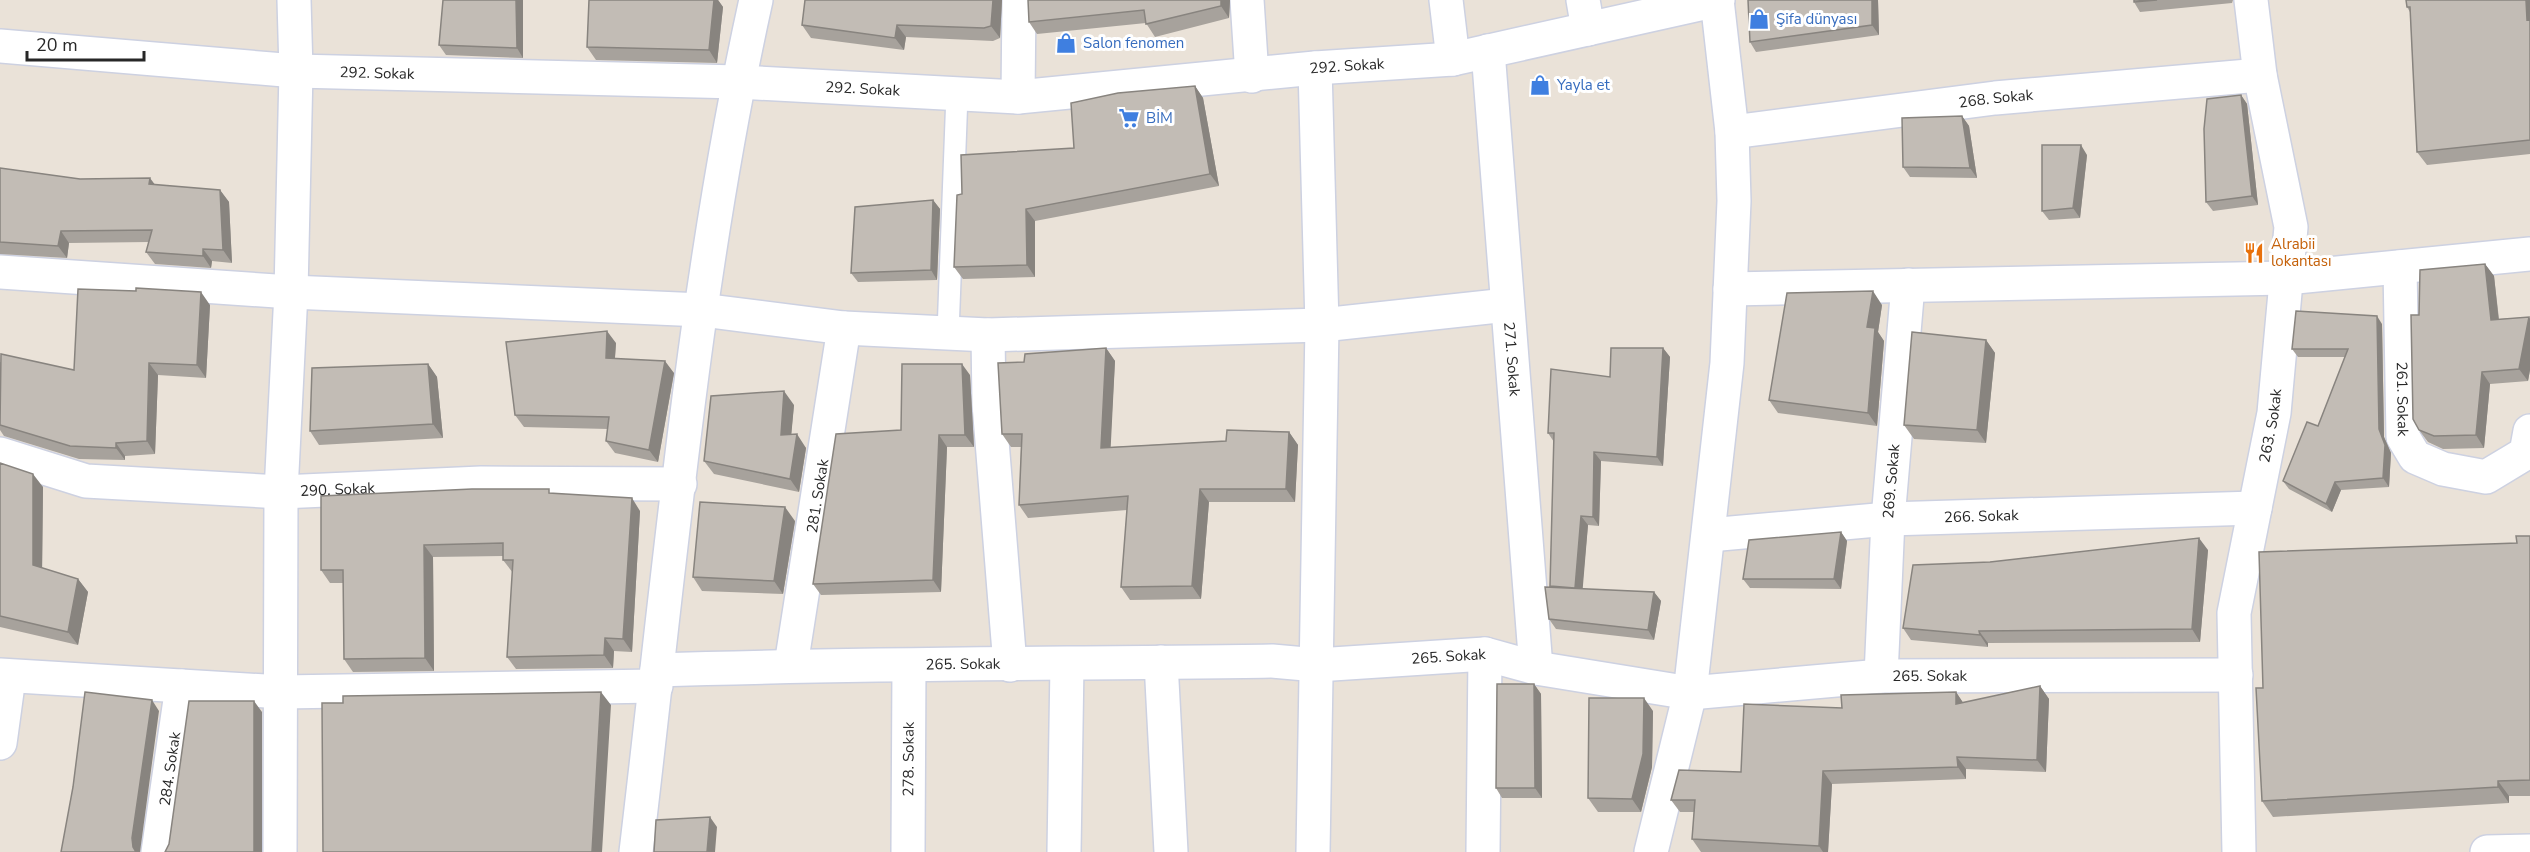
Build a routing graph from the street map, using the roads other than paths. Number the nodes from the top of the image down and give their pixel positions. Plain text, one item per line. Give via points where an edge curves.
1 (294, 0) edge
2 (756, 0) edge
3 (1019, 0) edge
4 (1247, 0) edge
5 (1446, 0) edge
6 (1718, 0) edge
7 (2251, 0) edge
8 (1586, 15) edge
9 (0, 46) edge
10 (1488, 51) junction
11 (1453, 59) junction
12 (1315, 68) junction
13 (296, 71) junction
14 (2260, 75) junction
15 (1252, 76) junction
16 (738, 82) junction
17 (957, 94) junction
18 (1018, 97) junction
19 (1732, 132) junction
20 (2530, 254) edge
21 (2400, 267) junction
22 (0, 272) edge
23 (2286, 278) junction
24 (1908, 285) junction
25 (1730, 289) junction
26 (291, 292) junction
27 (1507, 305) junction
28 (702, 310) junction
29 (1322, 325) junction
30 (844, 328) junction
31 (948, 333) junction
32 (988, 335) junction
33 (2530, 431) edge
34 (0, 454) edge
35 (680, 484) junction
36 (281, 492) junction
37 (2255, 508) junction
38 (1888, 519) junction
39 (1709, 535) junction
40 (1485, 654) junction
41 (1161, 662) junction
42 (1068, 663) junction
43 (791, 665) junction
44 (1010, 665) junction
45 (1317, 665) junction
46 (909, 666) junction
47 (1536, 668) junction
48 (2236, 675) junction
49 (4, 676) edge
50 (1881, 676) junction
51 (657, 678) junction
52 (182, 686) junction
53 (282, 692) junction
54 (1690, 693) junction
55 (0, 743) edge
56 (2530, 851) edge
57 (158, 852) edge
58 (280, 852) edge
59 (636, 852) edge
60 (908, 852) edge
61 (1064, 852) edge
62 (1171, 852) edge
63 (1313, 852) edge
64 (1483, 852) edge
65 (1650, 852) edge
66 (2239, 852) edge
67 (2487, 852) edge

1 - 13 street
2 - 16 street
3 - 18 street
4 - 15 street
5 - 11 street
6 - 8 street, 292. Sokak
6 - 19 street
7 - 14 street, 263. Sokak
8 - 10 street, 292. Sokak
9 - 13 street, 292. Sokak
10 - 11 street, 292. Sokak
10 - 27 street, 271. Sokak
11 - 12 street, 292. Sokak
12 - 15 street, 292. Sokak
12 - 29 street
13 - 16 street, 292. Sokak
13 - 26 street
14 - 19 street, 268. Sokak via 1995,98
14 - 23 street, 263. Sokak via 2291,227
15 - 18 street, 292. Sokak
16 - 17 street, 292. Sokak
16 - 28 street
17 - 18 street, 292. Sokak
17 - 31 lane
19 - 25 street
20 - 21 street
21 - 23 street
21 - 33 street, 261. Sokak via 2403,437 2415,456 2443,469 2486,477 2526,453
22 - 26 street
23 - 24 street
23 - 37 street, 263. Sokak via 2274,413
24 - 25 street
24 - 38 street, 269. Sokak
25 - 39 street via 1727,363
26 - 28 street
26 - 36 street
27 - 29 street
27 - 47 street, 271. Sokak
28 - 30 street
28 - 35 street
29 - 32 street
29 - 45 street
30 - 31 street
30 - 43 street, 281. Sokak
31 - 32 street
32 - 44 street via 989,404
34 - 36 street, 290. Sokak via 86,481
35 - 36 street, 290. Sokak via 481,483
35 - 51 street
36 - 53 street
37 - 38 street, 266. Sokak
37 - 48 street, 263. Sokak via 2234,613
38 - 39 street, 266. Sokak
38 - 50 street, 269. Sokak
39 - 54 street
40 - 45 street, 265. Sokak
40 - 47 street, 265. Sokak
40 - 64 street
41 - 42 street, 265. Sokak
41 - 45 street, 265. Sokak via 1272,661
41 - 62 street
42 - 44 street, 265. Sokak
42 - 61 street
43 - 46 street, 265. Sokak
43 - 51 street, 265. Sokak
44 - 46 street, 265. Sokak
45 - 63 street
46 - 60 street, 278. Sokak
47 - 54 street, 265. Sokak
48 - 50 street, 265. Sokak
48 - 66 street, 263. Sokak
49 - 52 street, 265. Sokak
49 - 55 street
50 - 54 street, 265. Sokak
51 - 53 street, 265. Sokak
51 - 59 street
52 - 53 street, 265. Sokak
52 - 57 street, 284. Sokak
53 - 58 street
54 - 65 street
56 - 67 street

